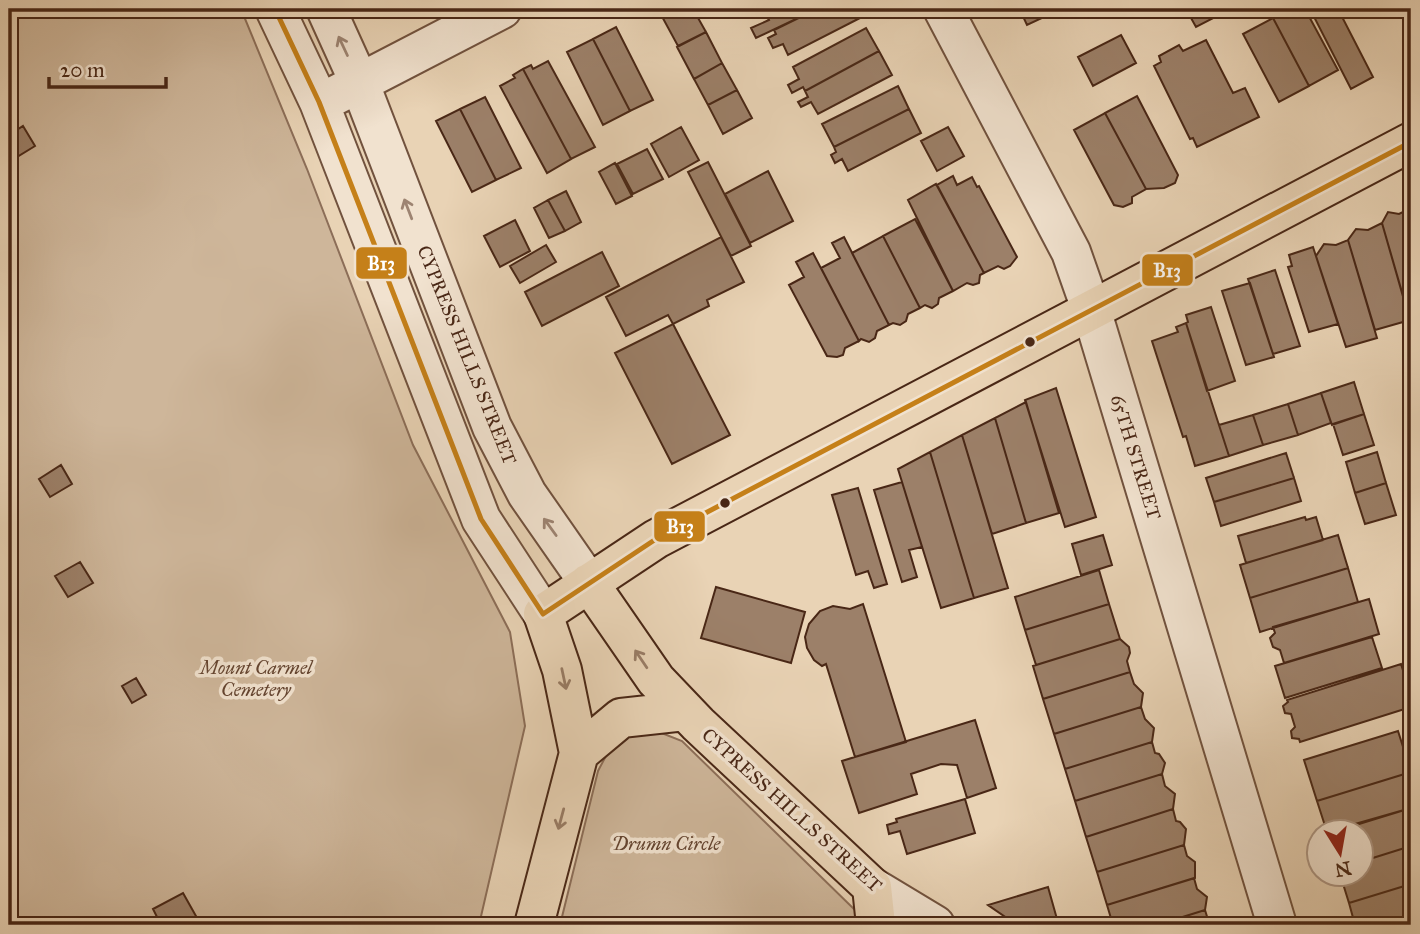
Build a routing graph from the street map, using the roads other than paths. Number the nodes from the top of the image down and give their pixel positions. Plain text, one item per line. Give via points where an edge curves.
1 (275, 9) edge
2 (326, 9) edge
3 (502, 9) edge
4 (943, 9) edge
5 (360, 84) junction
6 (319, 102) junction
7 (1411, 142) edge
8 (1091, 309) junction
9 (589, 583) junction
10 (543, 614) junction
11 (685, 711) junction
12 (579, 753) junction
13 (872, 887) junction
14 (534, 925) edge
15 (876, 925) edge
16 (935, 925) edge
17 (1277, 925) edge

1 - 6 street
5 -> 2 street, CYPRESS HILLS STREET
3 - 5 street
4 - 8 street, 65TH STREET via 1071,253
5 - 6 street
9 -> 5 street, CYPRESS HILLS STREET via 527,494 492,427
6 - 10 street via 481,519
7 - 8 main road
8 - 9 main road via 656,539
8 - 17 street, 65TH STREET
9 - 10 main road
11 -> 9 main road, CYPRESS HILLS STREET via 656,680
10 -> 12 main road via 562,670
11 - 12 main road via 621,718
11 - 13 main road, CYPRESS HILLS STREET
12 -> 14 main road
13 - 15 main road
13 - 16 street, CYPRESS HILLS STREET

